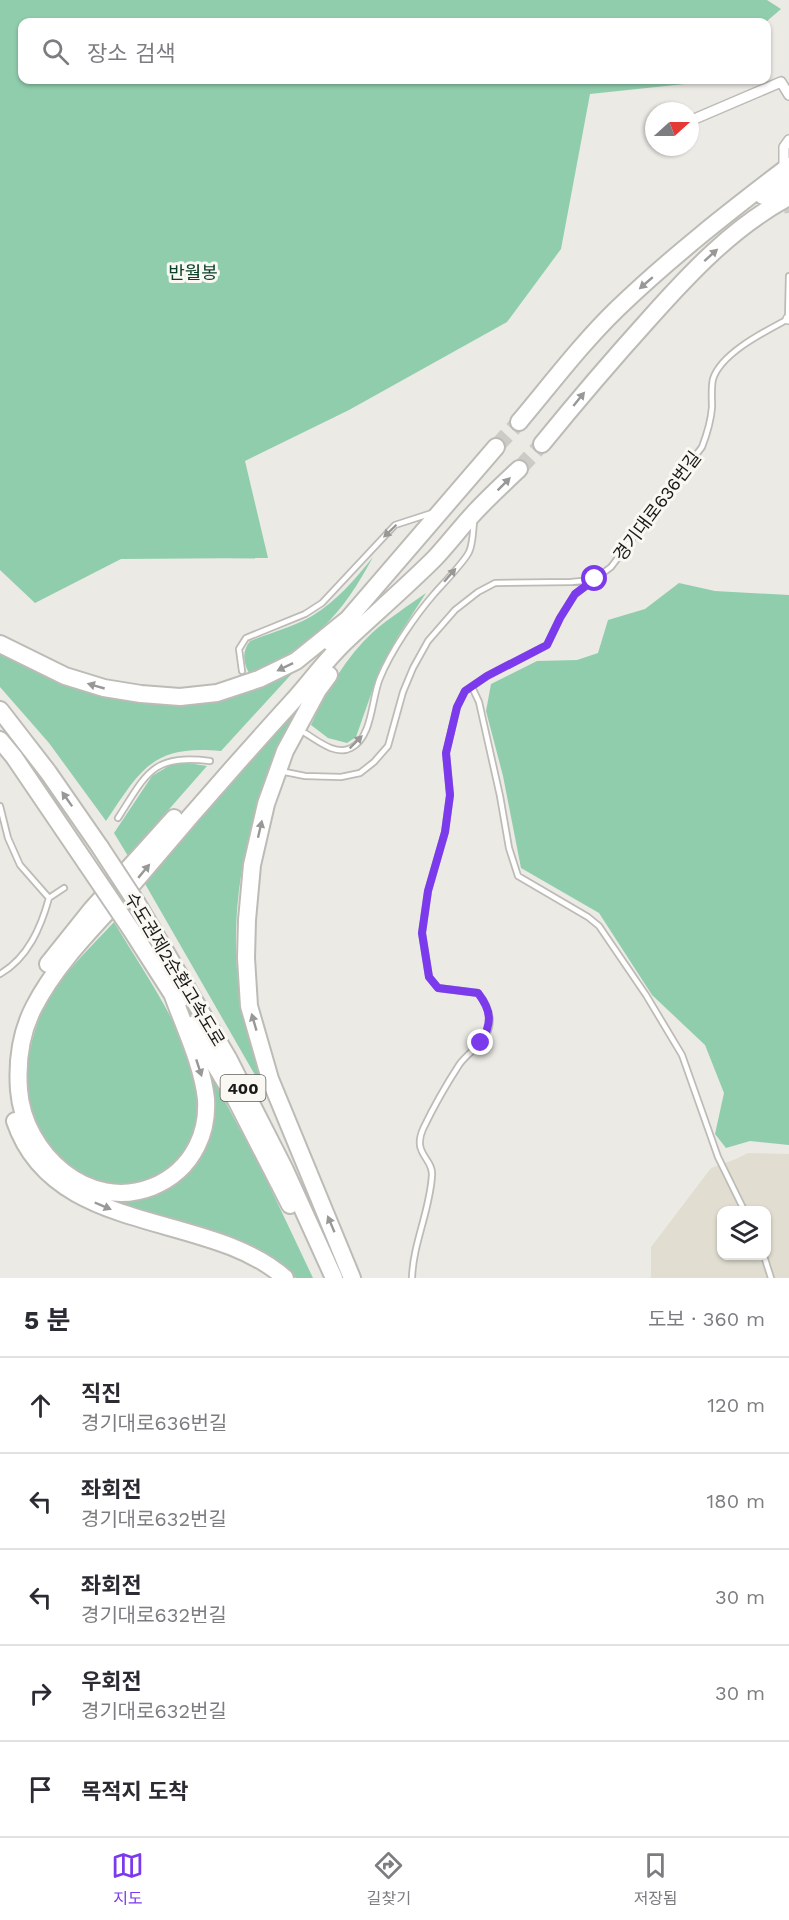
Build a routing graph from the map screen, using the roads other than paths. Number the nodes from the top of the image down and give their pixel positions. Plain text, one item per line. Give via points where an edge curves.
1 (789, 95) edge
2 (699, 117) edge
3 (789, 140) edge
4 (787, 165) edge
5 (789, 183) edge
6 (789, 197) edge
7 (789, 203) edge
8 (741, 230) junction
9 (707, 232) junction
10 (789, 276) edge
11 (789, 319) edge
12 (519, 422) tunnel mouth
13 (542, 444) tunnel mouth
14 (496, 447) tunnel mouth
15 (519, 468) tunnel mouth
16 (443, 510) junction
17 (475, 512) junction
18 (595, 579) junction
19 (353, 624) junction
20 (0, 644) edge
21 (242, 671) dead end
22 (472, 687) junction
23 (0, 710) edge
24 (305, 733) dead end
25 (0, 740) edge
26 (210, 760) dead end
27 (285, 772) dead end
28 (0, 806) edge
29 (118, 818) dead end
30 (64, 888) dead end
31 (48, 898) junction
32 (0, 974) edge
33 (172, 993) junction
34 (742, 1206) edge
35 (765, 1260) edge
36 (285, 1278) edge
37 (323, 1278) edge
38 (334, 1278) edge
39 (352, 1278) edge
40 (412, 1278) edge
41 (771, 1278) edge

1 - 2 street via 781,82
3 - 4 street via 783,147
4 - 9 highway
5 - 9 highway
6 - 8 highway
7 - 8 highway
13 -> 8 highway via 679,286
9 -> 12 highway via 618,309
10 - 11 lane, 경기대로636번길
11 - 18 lane, 경기대로636번길 via 737,350 722,365 713,379 712,410 702,447 611,567
14 - 16 highway
17 -> 15 highway
16 - 19 highway
16 -> 21 lane via 395,525 322,603 246,638 239,649
17 - 19 highway via 435,557
24 -> 17 lane via 335,749 345,750 360,740 380,678 408,629 470,552
18 - 22 lane, 경기대로636번길 via 575,594 547,645
18 - 27 lane via 495,583 478,592 455,610 428,641 413,668 388,746 374,762 360,773 341,777
19 -> 20 highway via 296,662 259,679 217,693 180,697 94,685 65,676
33 -> 19 highway via 201,1074 205,1122 199,1142 180,1171 141,1191 126,1193 82,1185 43,1152 27,1127 20,1103 21,1042 33,1009 59,966 349,638
19 -> 36 highway via 344,628 54,954 23,1004 10,1051 8,1081 18,1133 28,1152 63,1185 104,1207 251,1256
39 -> 19 highway via 270,1079 249,1005 246,958 252,865 266,804 285,751 318,690 354,641
22 - 34 lane via 479,702 518,876 599,926 646,995 682,1055 718,1157
22 - 40 lane, 경기대로636번길 via 465,691 457,707 446,753 450,795 422,933 429,977 438,988 478,993 490,1019 481,1043 459,1065 423,1130 419,1144 433,1171
38 -> 23 highway, 수도권제2순환고속도로 / 400, bridge via 228,1058 138,905 48,772
25 - 33 highway, 수도권제2순환고속도로 / 400, bridge
26 - 29 lane via 174,759 159,764 145,775
28 - 31 lane via 20,865
30 - 31 lane
31 - 32 lane via 31,944
33 - 37 highway, 수도권제2순환고속도로 / 400 via 236,1100
35 - 41 lane

